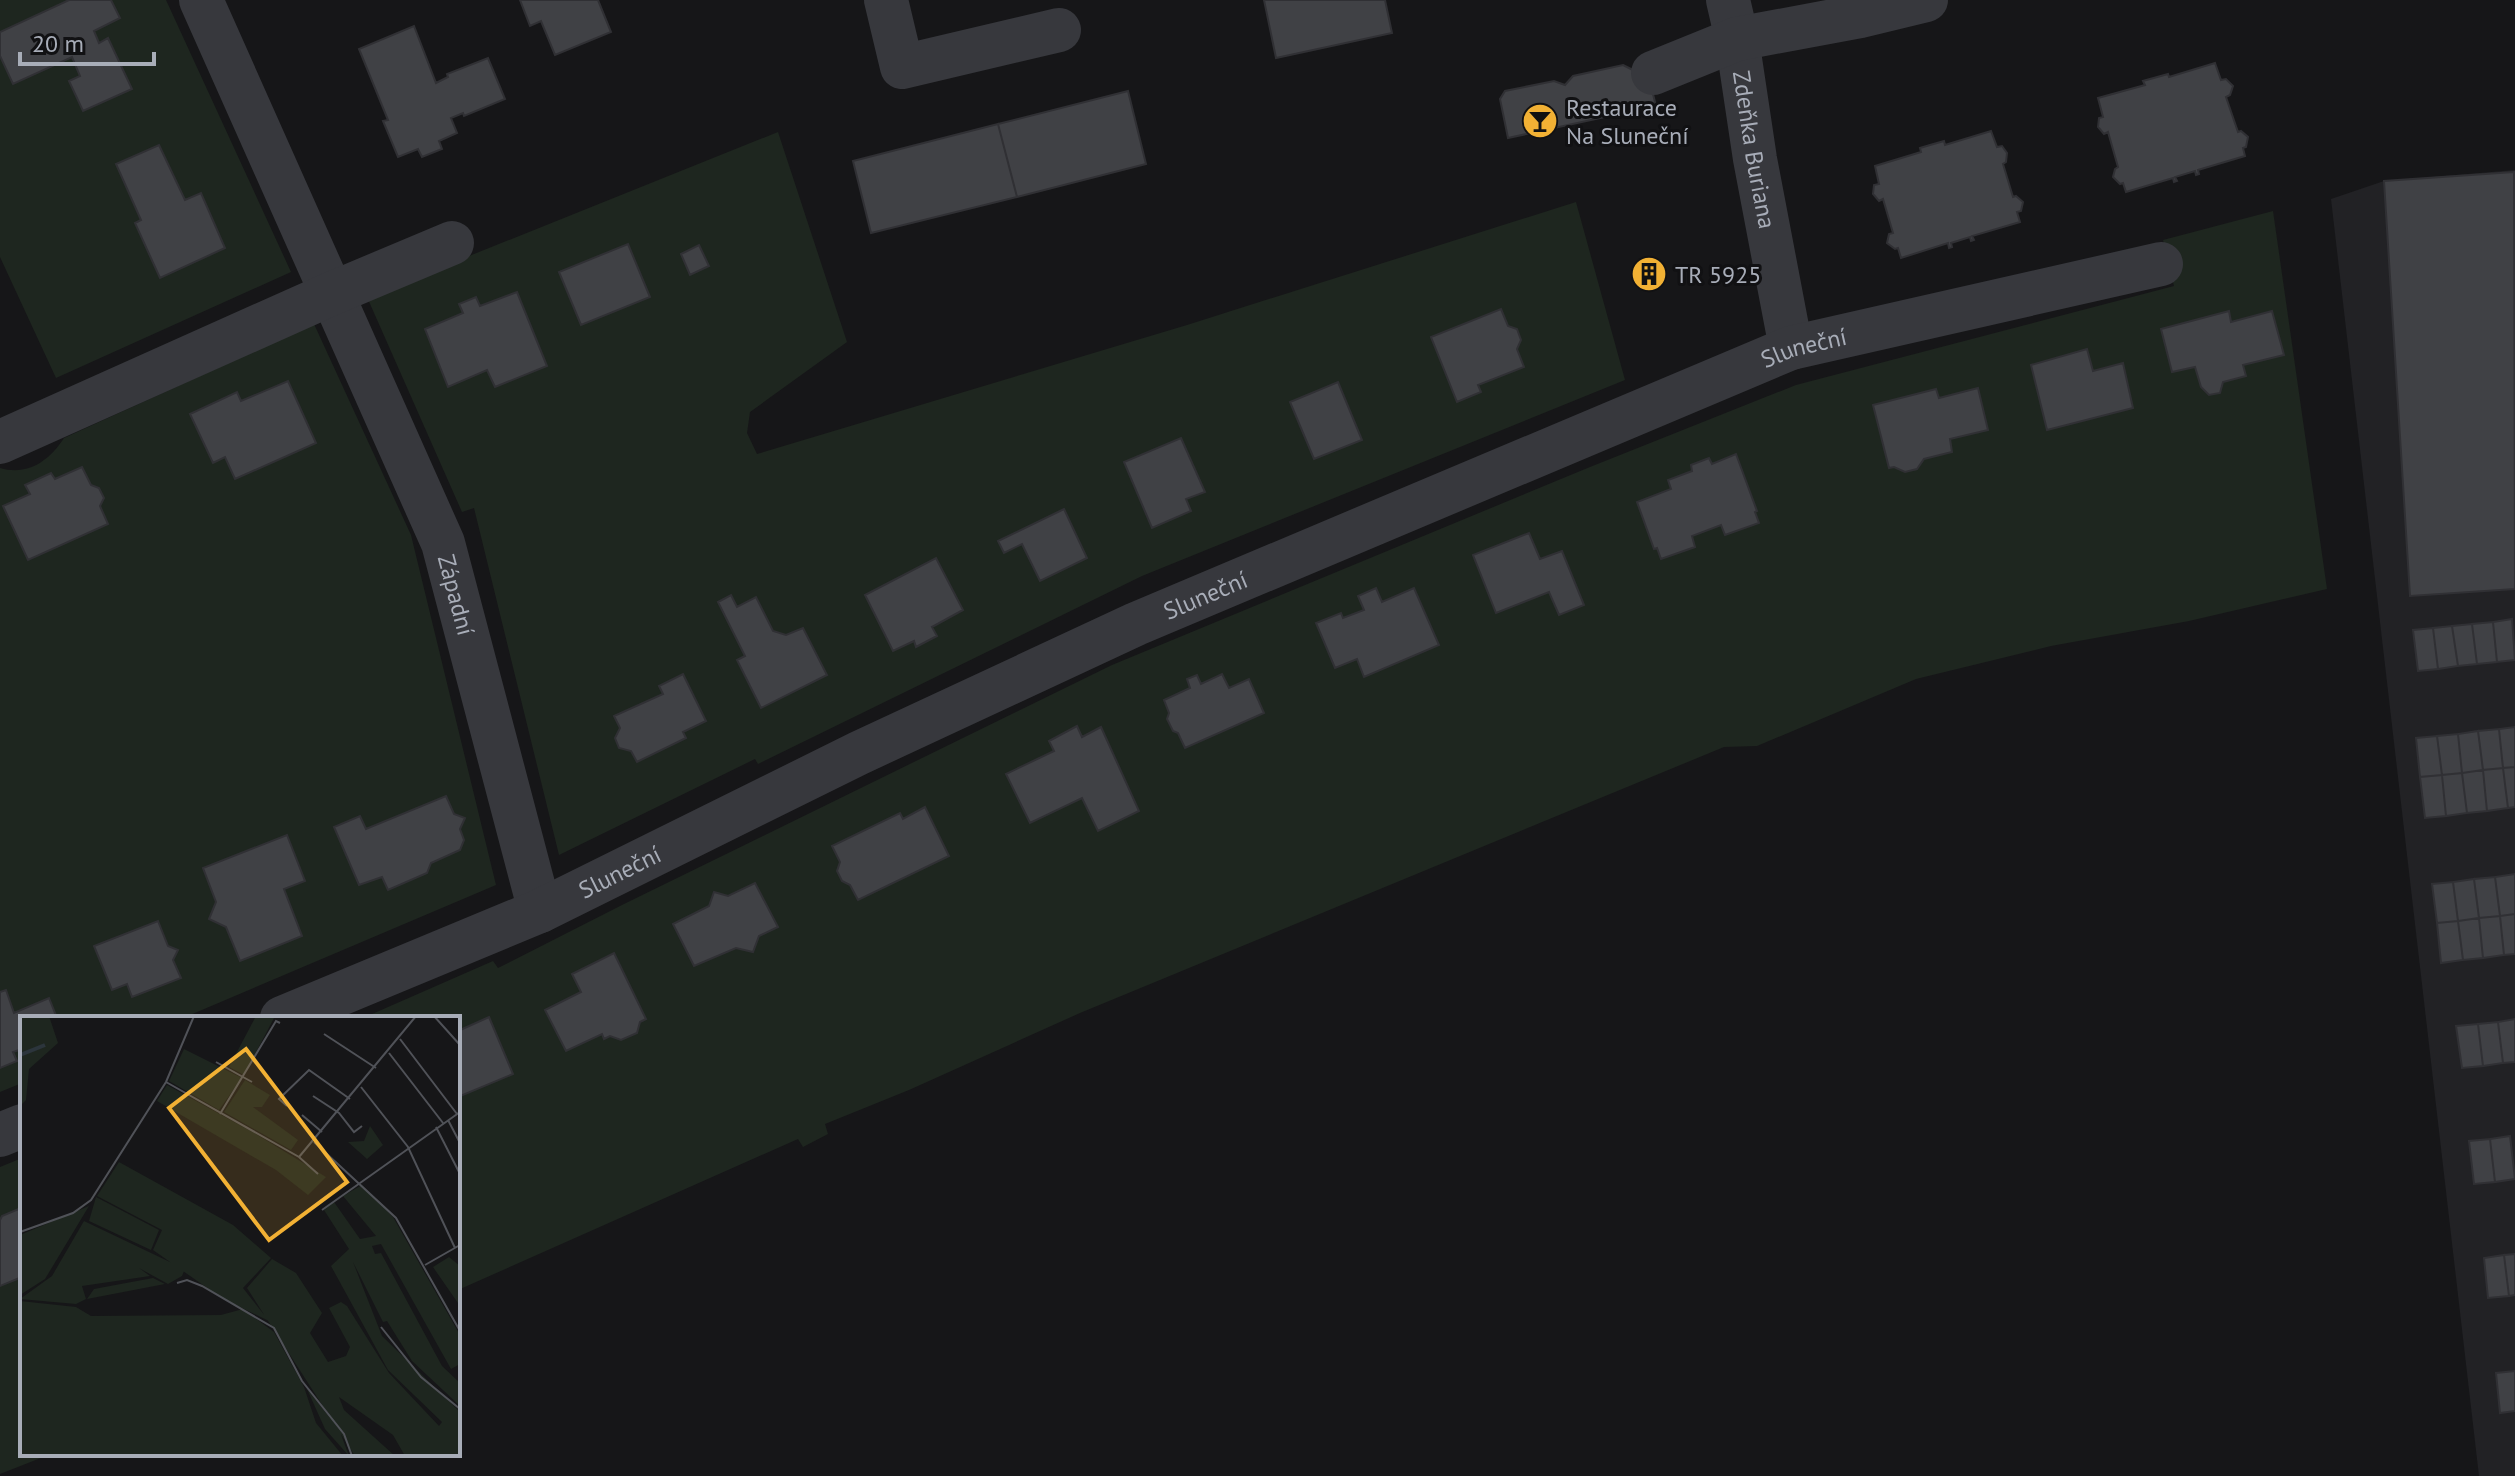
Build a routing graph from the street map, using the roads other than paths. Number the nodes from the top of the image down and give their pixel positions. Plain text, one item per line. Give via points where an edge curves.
1 (201, 0) edge
2 (886, 0) edge
3 (1926, 0) edge
4 (1732, 19) edge
5 (1059, 30) dead end
6 (1653, 73) dead end
7 (452, 243) dead end
8 (2161, 264) dead end
9 (333, 293) junction
10 (1791, 348) junction
11 (0, 442) edge
12 (540, 911) junction
13 (287, 1016) edge
14 (20, 1127) edge
15 (0, 1135) edge

1 - 9 street, Západní
2 - 5 street via 902,67
3 - 4 street via 1860,16
4 - 6 street
4 - 10 street, Zdeňka Buriana
7 - 9 street
8 - 10 street, Sluneční
9 - 11 street
9 - 12 street, Západní via 443,543
10 - 12 street, Sluneční via 1136,624
12 - 13 street, Sluneční
14 - 15 street

